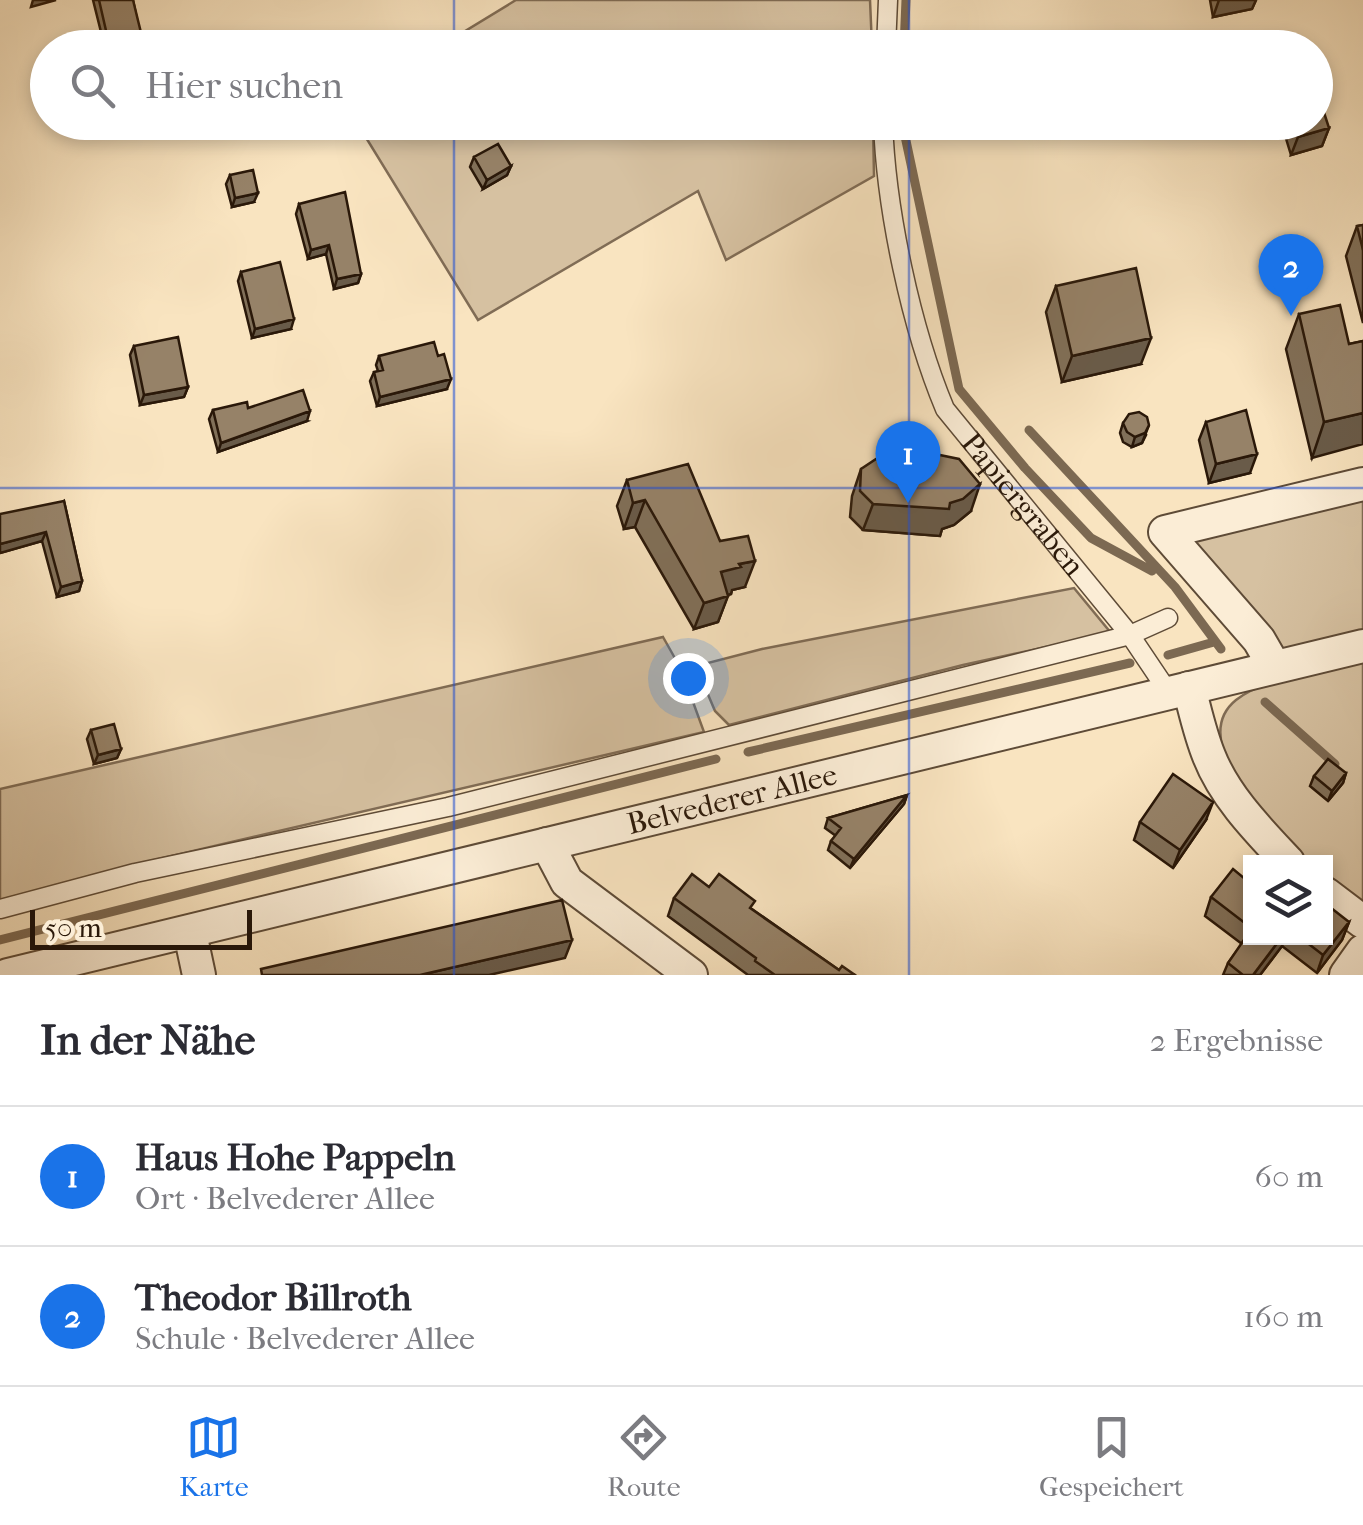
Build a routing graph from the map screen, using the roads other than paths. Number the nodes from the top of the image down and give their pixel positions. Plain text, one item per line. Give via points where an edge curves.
1 (888, 0) edge
2 (887, 30) edge
3 (884, 140) edge
4 (1363, 484) edge
5 (1168, 618) dead end
6 (1130, 634) junction
7 (1363, 646) edge
8 (1274, 666) junction
9 (1179, 690) junction
10 (548, 844) junction
11 (1281, 855) edge
12 (1333, 899) edge
13 (0, 910) edge
14 (1363, 922) edge
15 (190, 934) junction
16 (1363, 951) edge
17 (690, 974) edge
18 (8, 975) edge
19 (199, 975) edge
20 (1346, 975) edge

1 - 2 lane
3 - 6 lane, Papiergraben via 913,308 945,409
4 - 8 street via 1166,532
5 - 6 lane
6 - 9 lane, Papiergraben
6 - 13 lane via 448,807 154,869
7 - 8 street, Belvederer Allee
8 - 9 street, Belvederer Allee
9 - 10 street, Belvederer Allee
9 - 11 street, Papiergraben via 1223,784
10 - 15 street, Belvederer Allee
10 - 17 street via 566,882
12 - 14 street
15 - 18 street, Belvederer Allee
15 - 19 street
16 - 20 street

